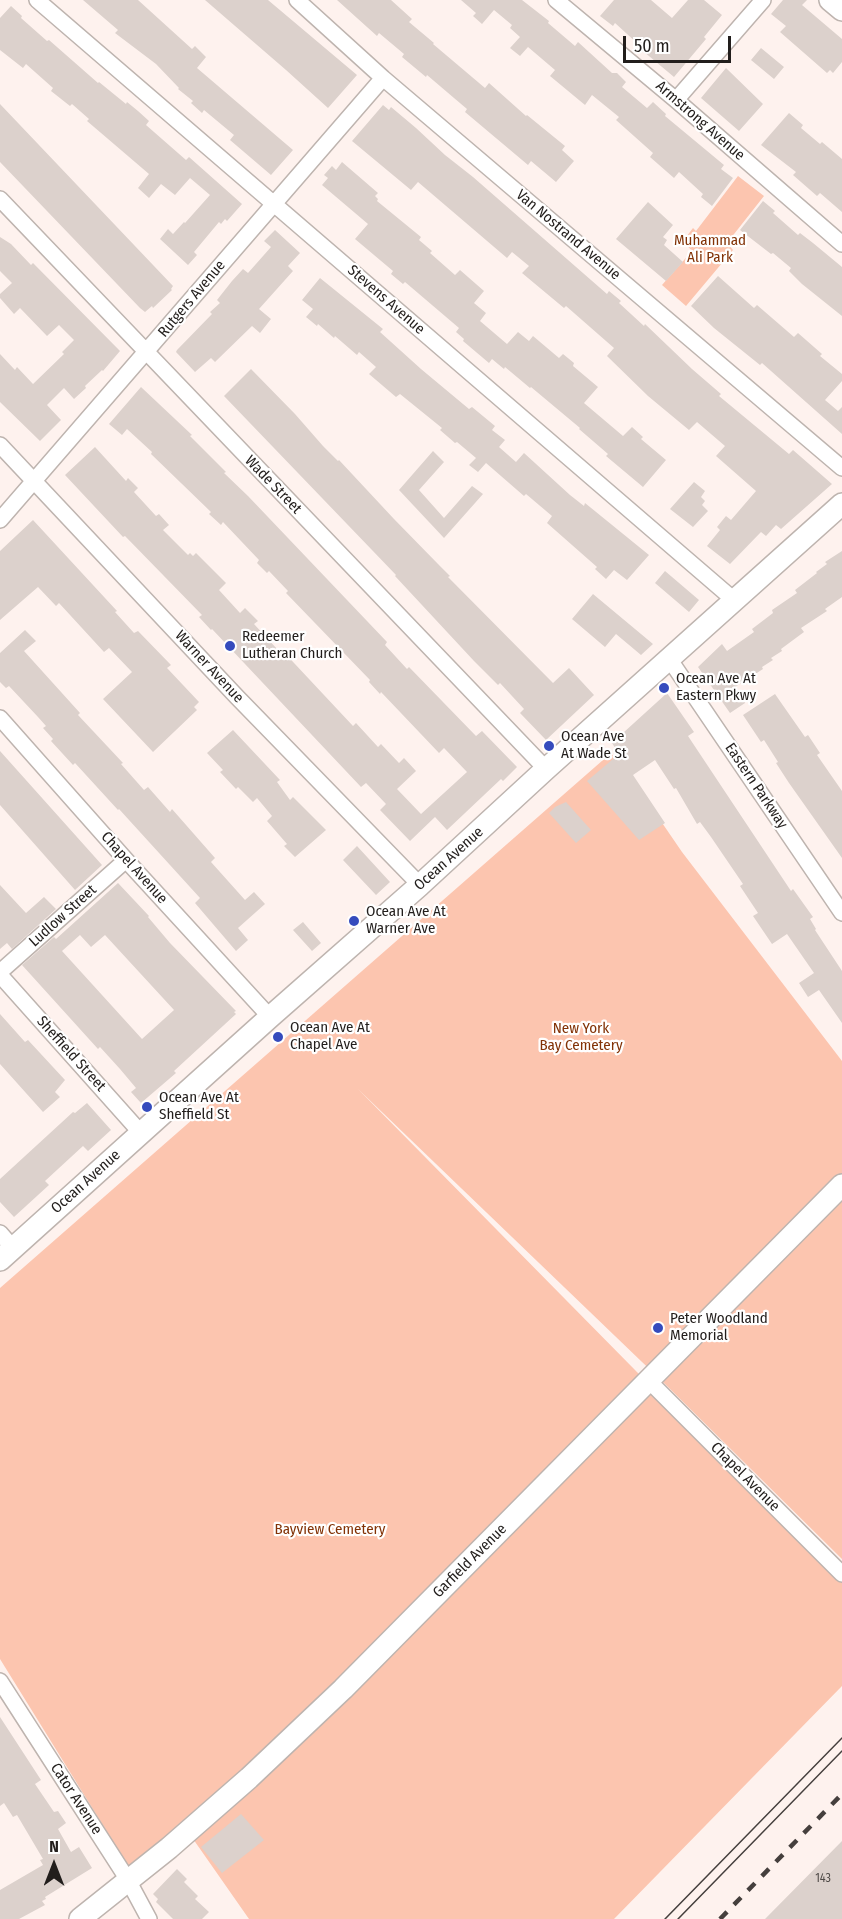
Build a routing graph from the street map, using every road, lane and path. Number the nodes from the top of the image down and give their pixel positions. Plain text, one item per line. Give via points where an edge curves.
1 (37, 0) edge
2 (297, 0) edge
3 (556, 0) edge
4 (763, 0) edge
5 (830, 0) edge
6 (842, 10) edge
7 (383, 78) junction
8 (676, 100) junction
9 (0, 199) edge
10 (273, 203) junction
11 (842, 244) edge
12 (146, 353) junction
13 (0, 446) edge
14 (842, 468) edge
15 (36, 481) junction
16 (842, 504) edge
17 (0, 520) edge
18 (734, 600) junction
19 (670, 660) junction
20 (0, 718) edge
21 (546, 769) junction
22 (126, 860) junction
23 (420, 885) junction
24 (842, 913) edge
25 (0, 974) edge
26 (270, 1017) junction
27 (141, 1132) junction
28 (842, 1185) edge
29 (4, 1247) edge
30 (649, 1381) junction
31 (842, 1574) edge
32 (0, 1681) edge
33 (128, 1880) junction
34 (80, 1919) edge
35 (149, 1919) edge

1 - 10 street, Stevens Avenue
2 - 7 street, Van Nostrand Avenue
3 - 8 street, Armstrong Avenue
4 - 8 street
5 - 6 street
7 - 10 street, Rutgers Avenue
7 - 14 street, Van Nostrand Avenue
8 - 11 street, Armstrong Avenue
9 - 12 street, Wade Street
10 - 12 street, Rutgers Avenue
10 - 18 street, Stevens Avenue
12 - 15 street, Rutgers Avenue
12 - 21 street, Wade Street
13 - 15 street, Warner Avenue
15 - 17 street, Rutgers Avenue
15 - 23 street, Warner Avenue via 237,697
16 - 18 street, Ocean Avenue
18 - 19 street, Ocean Avenue
19 - 21 street, Ocean Avenue
19 - 24 street, Eastern Parkway
20 - 22 street, Chapel Avenue
21 - 23 street, Ocean Avenue
22 - 25 street, Ludlow Street
22 - 26 street, Chapel Avenue
23 - 26 street, Ocean Avenue
25 - 27 street, Sheffield Street
26 - 27 street, Ocean Avenue
27 - 29 street, Ocean Avenue
28 - 30 street, Garfield Avenue
30 - 31 street, Chapel Avenue
30 - 33 street, Garfield Avenue via 334,1697 249,1778
32 - 33 street, Cator Avenue
33 - 34 street, Garfield Avenue
33 - 35 street, Cator Avenue

